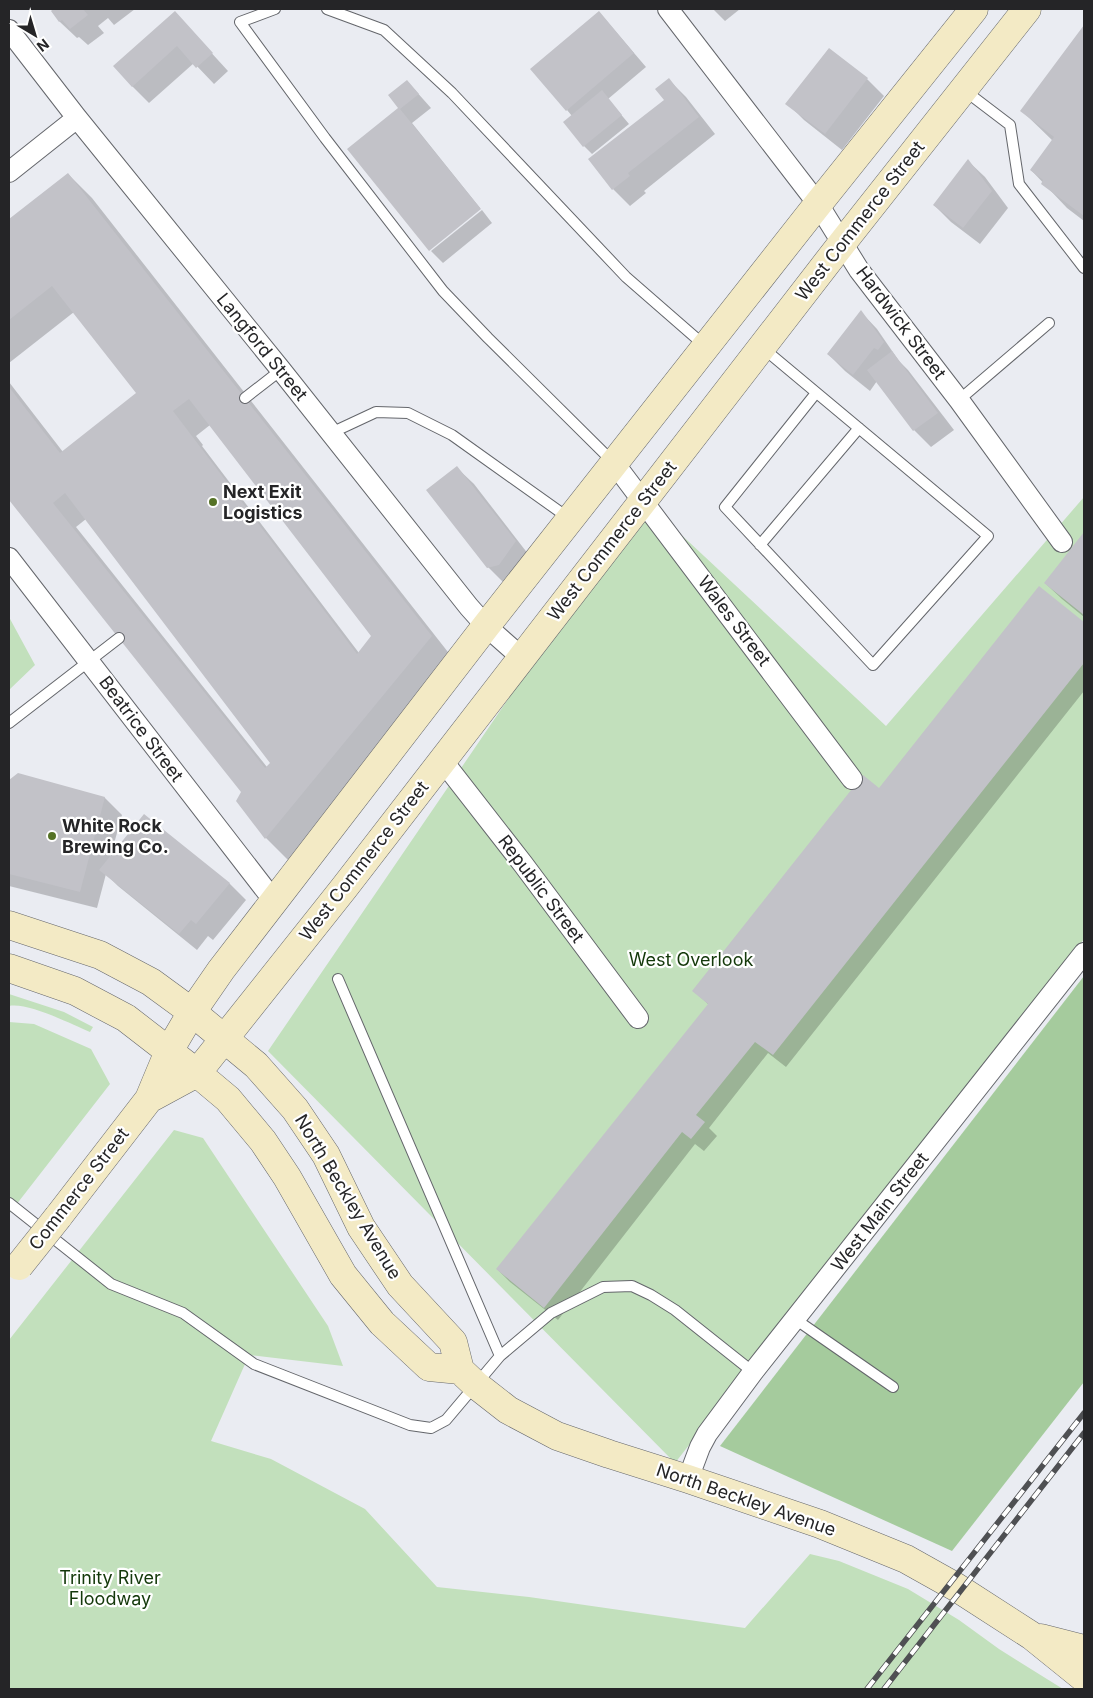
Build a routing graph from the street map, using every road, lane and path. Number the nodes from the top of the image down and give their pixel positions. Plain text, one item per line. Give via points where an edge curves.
1 (275, 9) edge
2 (327, 9) edge
3 (668, 9) edge
4 (974, 9) edge
5 (1027, 9) edge
6 (9, 30) edge
7 (964, 90) junction
8 (77, 118) junction
9 (9, 172) edge
10 (818, 204) junction
11 (843, 242) junction
12 (1084, 268) edge
13 (1049, 324) dead end
14 (707, 347) junction
15 (762, 347) junction
16 (281, 370) junction
17 (816, 393) junction
18 (245, 398) dead end
19 (959, 400) junction
20 (859, 428) junction
21 (331, 433) junction
22 (614, 463) junction
23 (644, 500) junction
24 (570, 520) junction
25 (1062, 542) dead end
26 (760, 545) junction
27 (9, 558) edge
28 (486, 626) junction
29 (119, 638) dead end
30 (521, 658) junction
31 (89, 661) junction
32 (9, 723) edge
33 (442, 760) junction
34 (852, 779) dead end
35 (274, 900) junction
36 (9, 924) edge
37 (1084, 953) edge
38 (9, 968) edge
39 (338, 979) dead end
40 (192, 1012) junction
41 (638, 1018) dead end
42 (225, 1039) junction
43 (169, 1051) junction
44 (197, 1073) junction
45 (150, 1099) junction
46 (9, 1203) edge
47 (14, 1273) edge
48 (795, 1319) junction
49 (500, 1356) junction
50 (753, 1372) junction
51 (468, 1377) junction
52 (893, 1387) dead end
53 (688, 1479) junction
54 (1032, 1636) junction
55 (1084, 1650) edge
56 (1084, 1678) edge

1 - 22 lane via 240,22 444,291
2 - 14 lane via 384,30 452,93 626,277
3 - 10 street, Hardwick Street
4 - 10 main road
5 - 7 main road, West Commerce Street
6 - 8 street, Langford Street
7 - 11 main road, West Commerce Street
7 - 12 lane via 1010,125 1020,184
8 - 9 street
8 - 16 street, Langford Street
10 - 11 street, Hardwick Street
10 - 14 main road
11 - 15 main road, West Commerce Street
11 - 19 street, Hardwick Street via 859,270
13 - 19 lane
14 - 22 main road
15 - 17 lane
15 - 23 main road, West Commerce Street
16 - 18 lane
16 - 21 street, Langford Street
17 - 20 lane
17 - 26 lane via 725,507
19 - 25 street, Hardwick Street
20 - 26 lane
20 - 26 lane via 988,536 873,665
21 - 24 lane via 376,412 408,413 452,435
21 - 28 street, Langford Street
22 - 23 street, Wales Street
22 - 24 main road
23 - 30 main road, West Commerce Street
23 - 34 street, Wales Street
24 - 28 main road
27 - 31 street, Beatrice Street
28 - 30 street, Langford Street
28 - 35 main road
29 - 31 lane
30 - 33 main road, West Commerce Street
31 - 32 lane
31 - 35 street, Beatrice Street
33 - 41 street, Republic Street
33 - 42 main road, West Commerce Street
35 - 40 main road
36 - 40 main road, North Beckley Avenue via 100,955 151,982
37 - 48 street, West Main Street
38 - 43 main road via 75,991 126,1018
39 - 49 lane
40 - 42 main road, North Beckley Avenue
40 - 43 main road
42 - 44 main road, West Commerce Street
42 - 51 main road, North Beckley Avenue via 256,1065 296,1109 326,1155 361,1227 400,1286 453,1342
43 - 44 main road
43 - 45 main road, Commerce Street
44 - 45 main road, Commerce Street
44 - 51 main road via 228,1100 263,1141 343,1275 382,1323 429,1367
45 - 47 main road, Commerce Street, bridge
46 - 51 lane via 111,1284 183,1312 254,1364 410,1425 431,1428 446,1420
48 - 50 street, West Main Street
48 - 52 lane
49 - 50 lane via 551,1313 603,1288 632,1286 675,1310
49 - 51 lane
50 - 53 street, West Main Street via 707,1434
51 - 53 main road, North Beckley Avenue via 508,1410 557,1436
53 - 54 main road, North Beckley Avenue via 820,1524 906,1559
54 - 55 main road, North Beckley Avenue
54 - 56 main road, North Beckley Avenue

